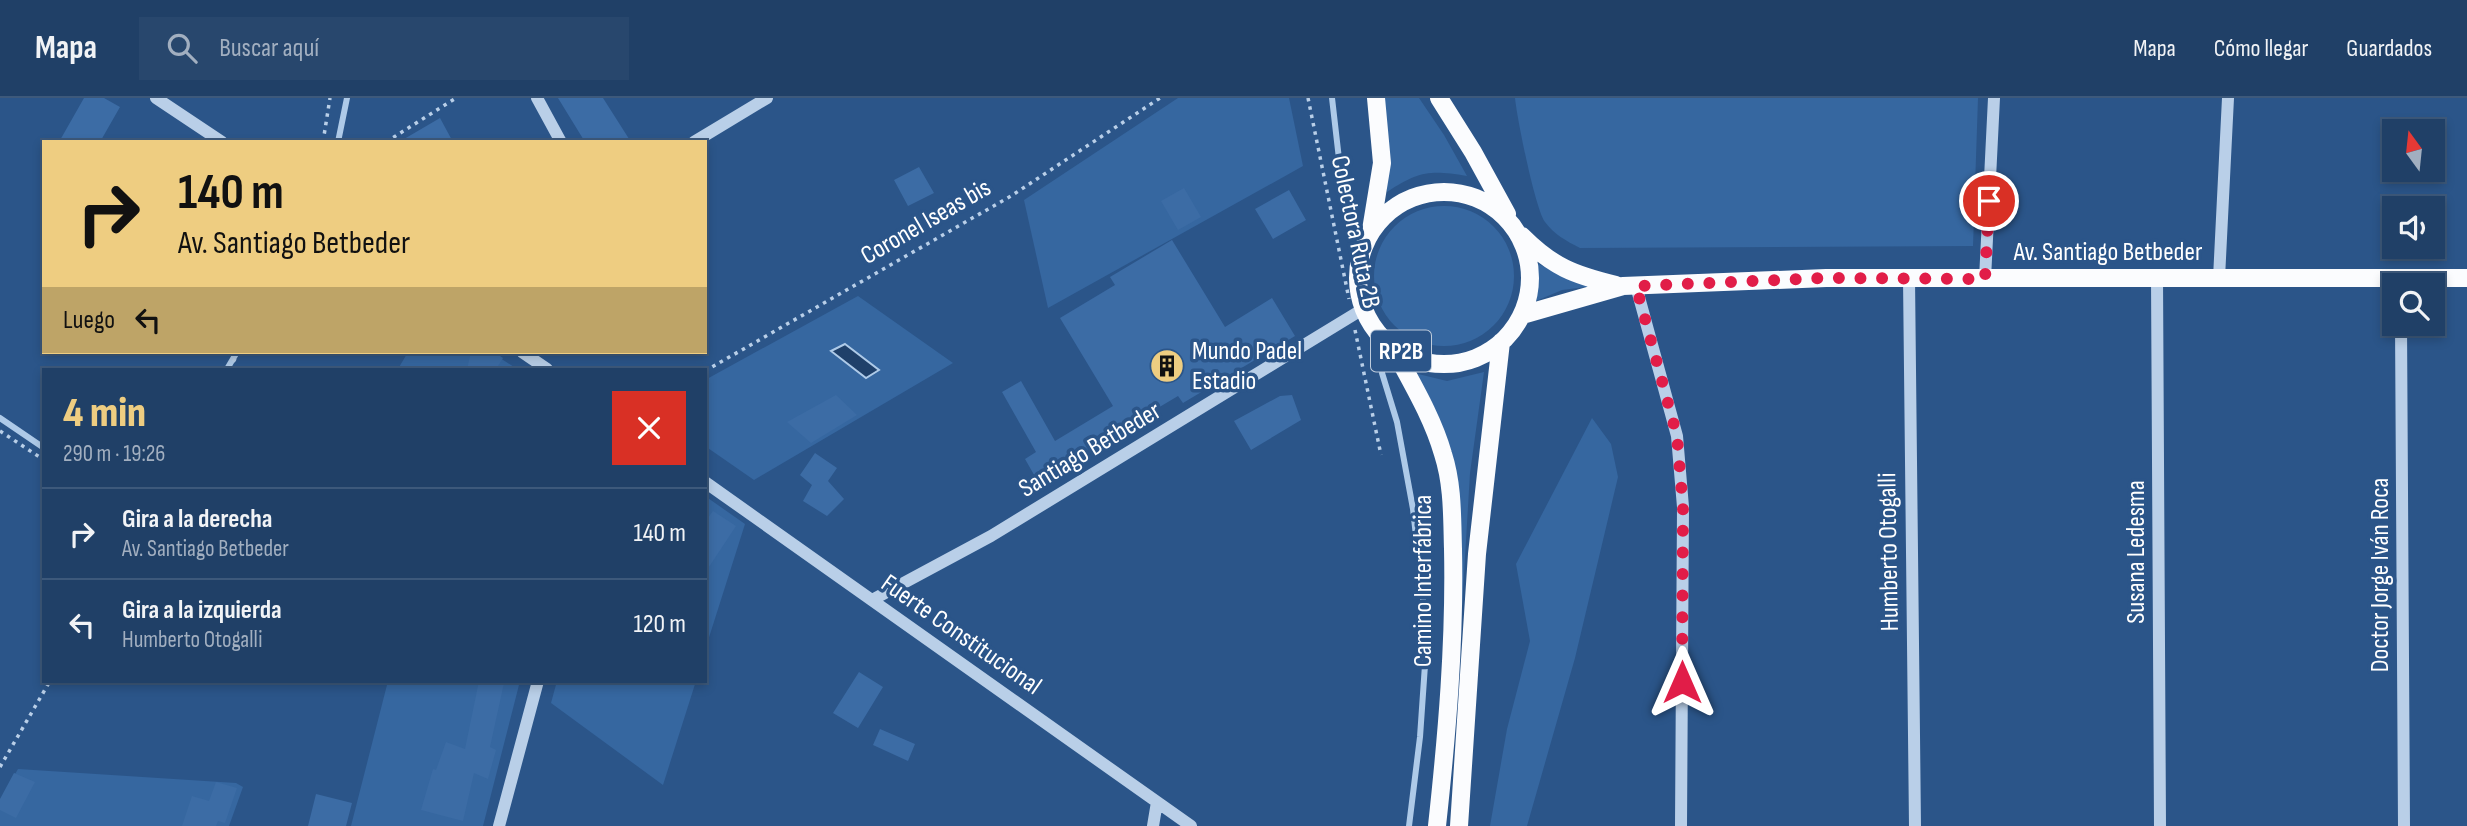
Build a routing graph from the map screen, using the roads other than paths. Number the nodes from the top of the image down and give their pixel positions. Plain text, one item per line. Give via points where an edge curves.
1 (156, 98) edge
2 (537, 98) edge
3 (767, 98) edge
4 (1376, 98) edge
5 (1439, 98) edge
6 (1994, 98) edge
7 (2228, 98) edge
8 (219, 140) edge
9 (560, 140) edge
10 (697, 140) edge
11 (1516, 229) junction
12 (1371, 230) junction
13 (1909, 278) junction
14 (2157, 278) junction
15 (2219, 278) junction
16 (2467, 278) edge
17 (1985, 279) junction
18 (2445, 279) edge
19 (2382, 282) edge
20 (1629, 286) junction
21 (1356, 314) junction
22 (1522, 315) junction
23 (2402, 336) edge
24 (1501, 342) junction
25 (1393, 348) junction
26 (525, 354) edge
27 (546, 368) edge
28 (707, 483) edge
29 (872, 600) junction
30 (537, 683) edge
31 (1157, 802) junction
32 (499, 826) edge
33 (1153, 826) edge
34 (1191, 826) edge
35 (1437, 826) edge
36 (1459, 826) edge
37 (1681, 826) edge
38 (1915, 826) edge
39 (2160, 826) edge
40 (2404, 826) edge

1 - 8 street
2 - 9 street
3 - 10 street
4 - 12 main road, Camino Interfábrica / RP2B via 1382,163
5 - 11 main road, Camino Interfábrica / RP2B
6 - 17 street
7 - 15 street
11 - 12 main road, Camino Interfábrica / RP2B via 1487,203 1463,194 1437,192 1412,197 1389,211
11 - 20 main road via 1542,257 1578,276
11 - 22 main road, Camino Interfábrica / RP2B via 1529,264 1530,290
12 - 21 main road, Camino Interfábrica / RP2B via 1360,255
13 - 17 main road, Av. Santiago Betbeder
13 - 20 main road, Av. Santiago Betbeder
13 - 38 street, Humberto Otogalli
14 - 15 main road, Av. Santiago Betbeder
14 - 17 main road, Av. Santiago Betbeder
14 - 39 street, Susana Ledesma
15 - 19 main road, Av. Santiago Betbeder
16 - 18 main road, Av. Santiago Betbeder
20 - 22 main road
20 - 37 street via 1677,436 1682,495
21 - 25 main road, Camino Interfábrica / RP2B
21 - 29 street, Santiago Betbeder via 991,537
22 - 24 main road, Camino Interfábrica / RP2B
23 - 40 street, Doctor Jorge Iván Roca
24 - 25 main road, Camino Interfábrica / RP2B via 1477,357 1448,364 1419,360
24 - 36 main road, Camino Interfábrica via 1477,554
25 - 35 main road, Camino Interfábrica / RP2B via 1431,422 1451,490 1453,616
26 - 27 street
28 - 29 street, Fuerte Constitucional
29 - 31 street, Fuerte Constitucional
30 - 32 street
31 - 33 street
31 - 34 street, Fuerte Constitucional

